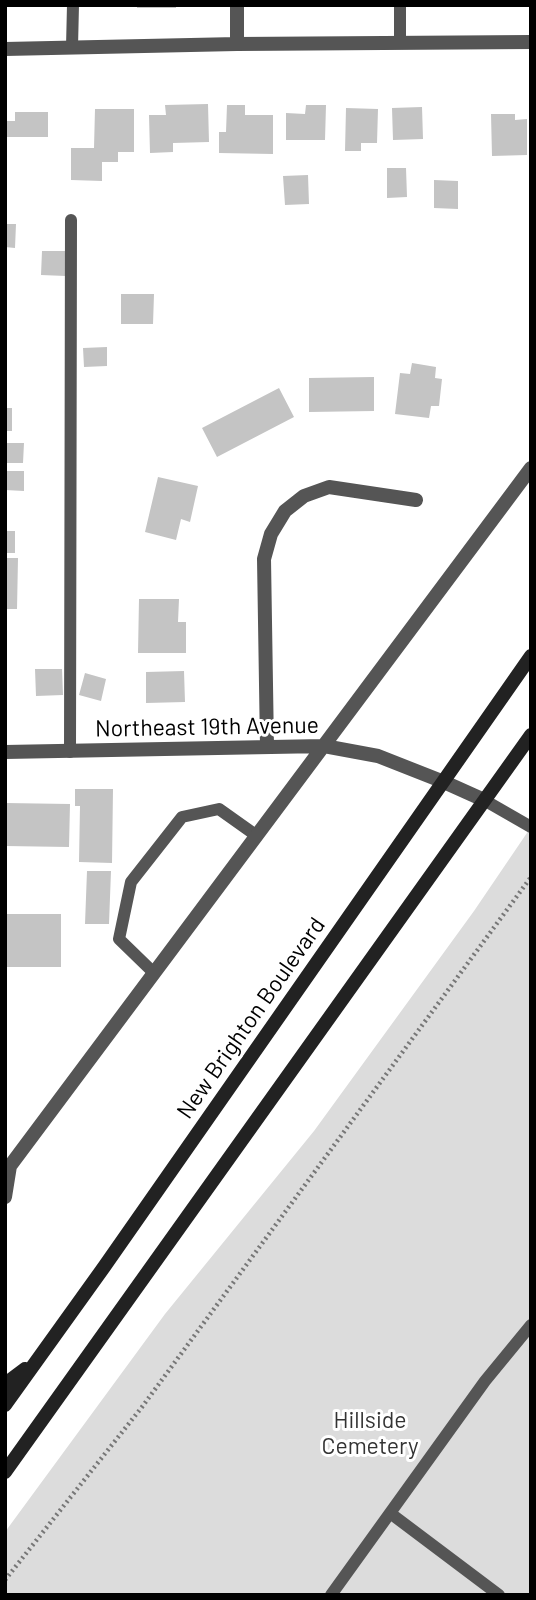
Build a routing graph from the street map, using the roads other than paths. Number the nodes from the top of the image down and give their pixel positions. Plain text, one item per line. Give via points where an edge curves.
1 (73, 5) edge
2 (237, 5) edge
3 (400, 5) edge
4 (531, 42) edge
5 (400, 43) junction
6 (237, 44) junction
7 (72, 47) junction
8 (5, 49) edge
9 (71, 220) dead end
10 (531, 468) edge
11 (415, 500) dead end
12 (531, 656) edge
13 (531, 735) edge
14 (324, 746) junction
15 (267, 747) junction
16 (5, 752) edge
17 (70, 752) junction
18 (444, 782) junction
19 (484, 800) junction
20 (531, 827) edge
21 (257, 836) junction
22 (154, 973) junction
23 (5, 1197) edge
24 (531, 1325) edge
25 (38, 1360) junction
26 (5, 1384) edge
27 (5, 1405) edge
28 (5, 1472) edge
29 (390, 1513) junction
30 (331, 1595) edge
31 (499, 1595) edge

1 - 7 lane
2 - 6 street
3 - 5 lane
4 - 5 street
5 - 6 street
6 - 7 street
7 - 8 street
9 - 17 lane
10 - 14 street
11 - 15 street via 329,487 304,496 285,511 271,534 264,559
12 - 18 main road, New Brighton Boulevard
13 - 19 main road
14 - 15 street, Northeast 19th Avenue
14 - 18 street, Northeast 19th Avenue via 379,756
14 - 21 street
15 - 17 street, Northeast 19th Avenue
16 - 17 street, Northeast 19th Avenue
18 - 19 street, Northeast 19th Avenue
18 - 25 main road, New Brighton Boulevard
19 - 20 lane
19 - 28 main road
21 - 22 street
21 - 22 lane via 219,809 182,817 131,882 120,939
22 - 23 street via 10,1166
24 - 29 lane
25 - 26 main road
25 - 27 main road, New Brighton Boulevard
29 - 30 lane
29 - 31 lane

